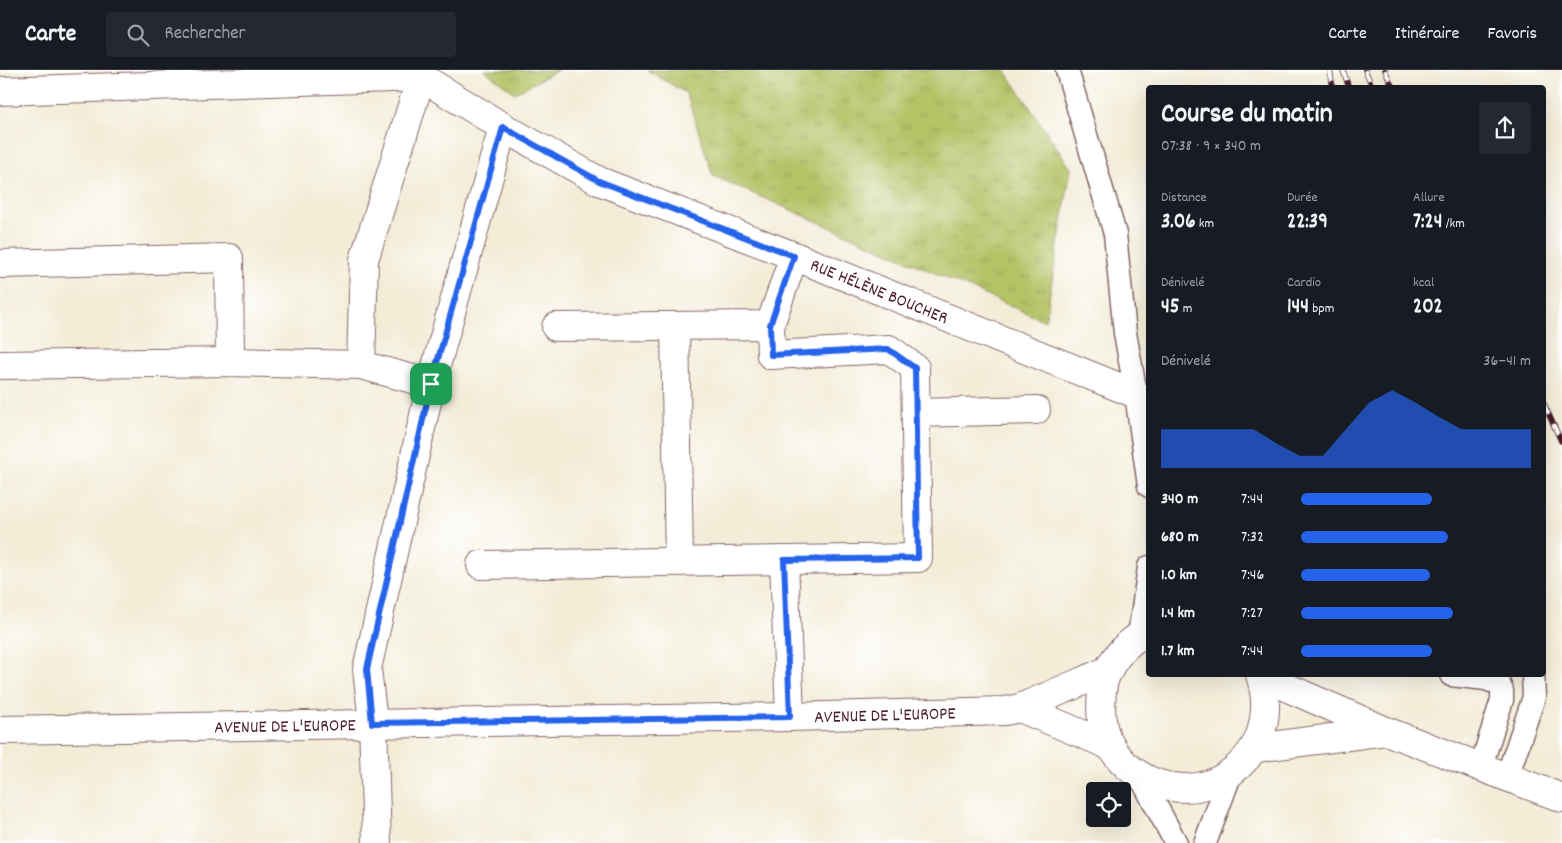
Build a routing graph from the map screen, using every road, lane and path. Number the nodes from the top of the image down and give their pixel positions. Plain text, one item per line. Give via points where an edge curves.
1 (1068, 70) edge
2 (417, 73) edge
3 (0, 91) edge
4 (503, 127) junction
5 (794, 256) junction
6 (0, 264) edge
7 (770, 325) junction
8 (675, 326) junction
9 (556, 327) dead end
10 (230, 362) junction
11 (0, 365) edge
12 (361, 365) junction
13 (431, 384) junction
14 (1142, 394) edge
15 (1036, 410) dead end
16 (916, 413) junction
17 (1146, 447) edge
18 (784, 560) junction
19 (679, 562) junction
20 (482, 565) dead end
21 (1146, 607) edge
22 (1144, 634) edge
23 (1109, 670) junction
24 (1261, 677) edge
25 (1263, 677) edge
26 (1465, 677) edge
27 (1533, 677) edge
28 (1020, 708) junction
29 (790, 717) junction
30 (372, 723) junction
31 (0, 730) edge
32 (1386, 731) junction
33 (1111, 746) junction
34 (1255, 748) junction
35 (1481, 766) junction
36 (1231, 773) junction
37 (1140, 776) junction
38 (1507, 777) junction
39 (1562, 798) edge
40 (377, 843) edge
41 (1176, 843) edge
42 (1204, 843) edge

1 - 14 lane via 1115,234 1125,333
2 - 3 street
2 - 4 street, RUE HÉLÈNE BOUCHER
2 - 12 street via 364,260
4 - 5 street, RUE HÉLÈNE BOUCHER via 599,181
4 - 13 street
5 - 7 street
5 - 14 street, RUE HÉLÈNE BOUCHER
6 - 10 street via 229,258
7 - 8 street
7 - 16 street via 771,355 888,349 915,368
8 - 9 street
8 - 19 street
10 - 11 street
10 - 12 street
12 - 13 street
13 - 30 street via 367,669
14 - 17 lane
15 - 16 street
16 - 18 street via 918,558
18 - 19 street
18 - 29 street
19 - 20 street
21 - 22 lane
22 - 23 street via 1121,650
23 - 28 street, AVENUE DE L'EUROPE
23 - 33 street via 1102,688 1100,708 1103,728
24 - 34 street via 1266,701 1264,726
25 - 32 street
26 - 35 lane via 1499,684 1502,691
27 - 38 lane via 1534,697
28 - 29 street, AVENUE DE L'EUROPE
28 - 33 street
29 - 30 street, AVENUE DE L'EUROPE
30 - 31 street, AVENUE DE L'EUROPE
30 - 40 street
32 - 34 street
32 - 35 street
33 - 37 street
34 - 36 street
35 - 38 street
36 - 37 street via 1209,785 1186,788 1162,786
36 - 42 lane
37 - 41 lane
38 - 39 street

